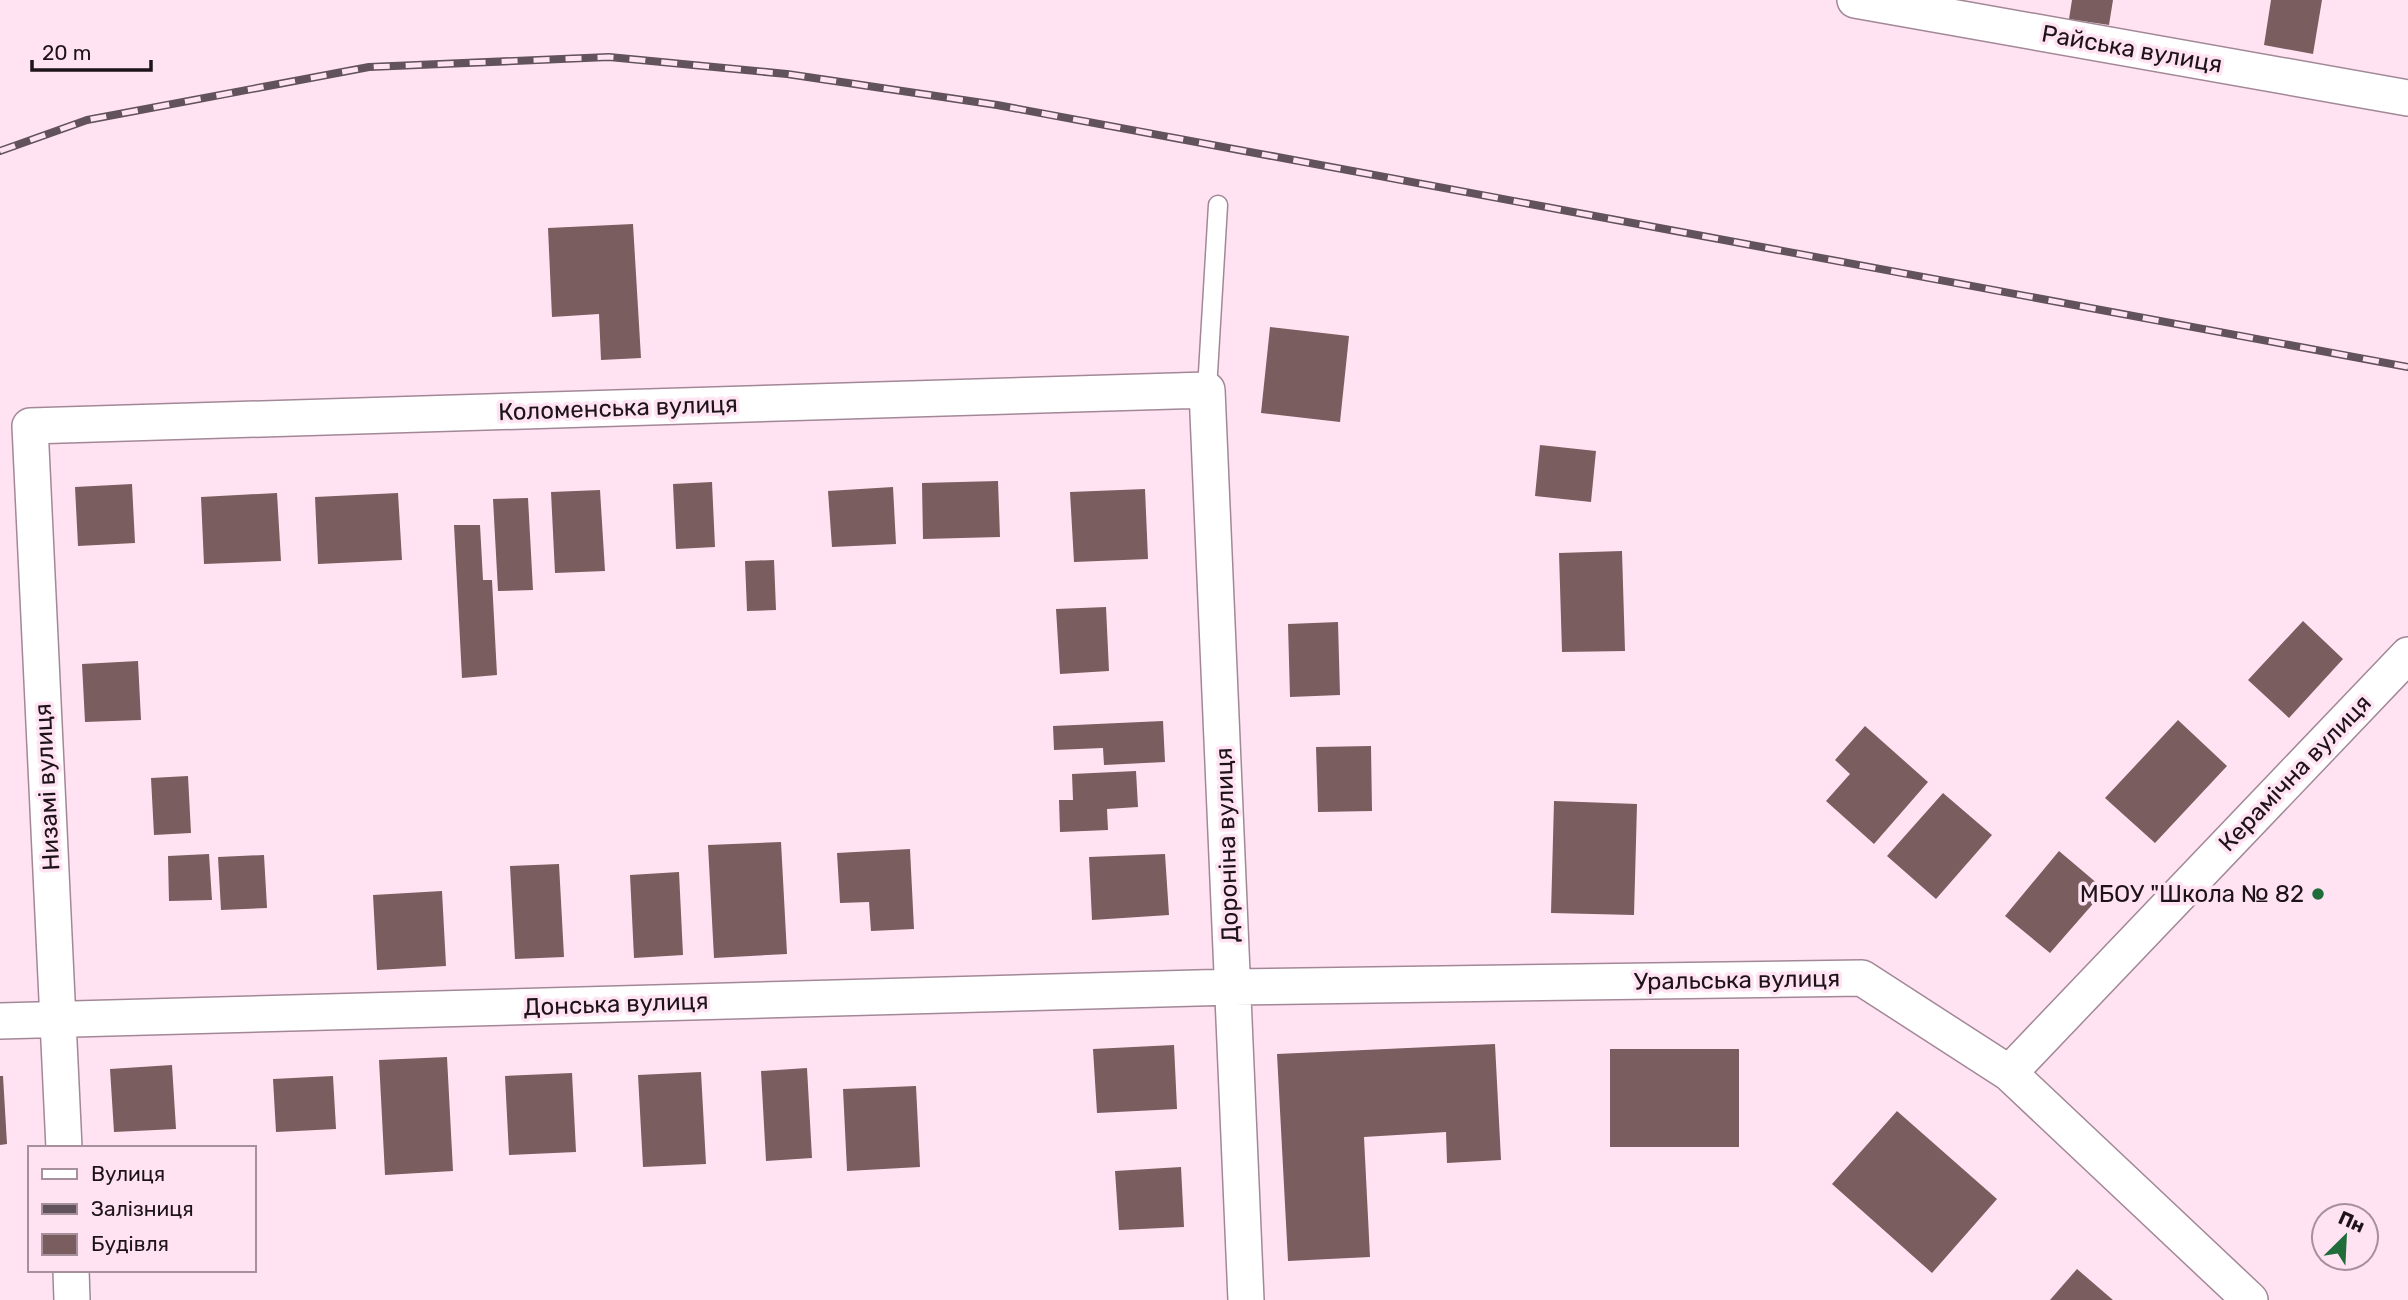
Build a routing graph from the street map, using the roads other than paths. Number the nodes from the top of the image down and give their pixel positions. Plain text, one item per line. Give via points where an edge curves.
1 (1855, 0) edge
2 (2408, 98) edge
3 (1218, 205) dead end
4 (1207, 390) junction
5 (30, 426) joint
6 (2408, 655) edge
7 (1233, 988) junction
8 (58, 1020) junction
9 (0, 1021) edge
10 (2008, 1073) junction
11 (64, 1146) edge
12 (71, 1272) edge
13 (72, 1300) edge
14 (1246, 1300) edge
15 (2250, 1300) edge

1 - 2 street, Райська вулиця
3 - 4 lane
4 - 5 street, Коломенська вулиця
4 - 7 street, Дороніна вулиця
5 - 8 street, Низамі вулиця
6 - 10 street, Керамічна вулиця
7 - 8 street, Донська вулиця
7 - 10 street, Уральська вулиця via 1862,978
7 - 14 street, Дороніна вулиця
8 - 9 street, Донська вулиця
8 - 11 street, Низамі вулиця
10 - 15 street, Уральська вулиця
12 - 13 street

